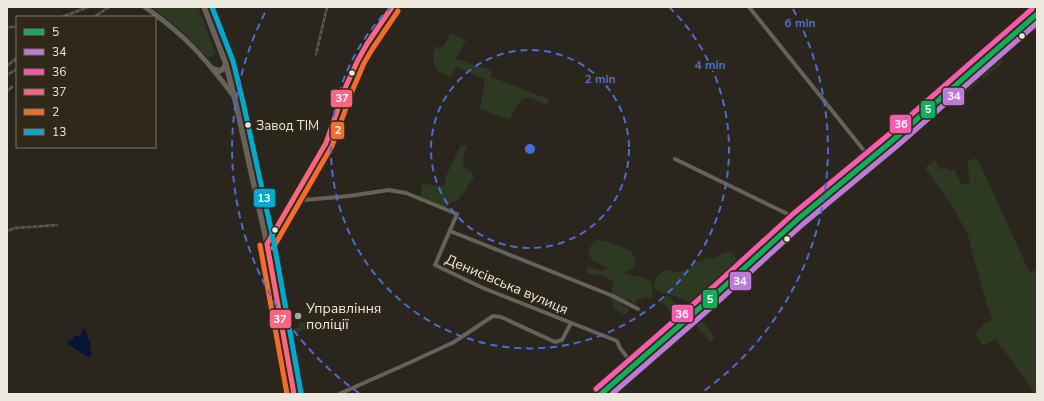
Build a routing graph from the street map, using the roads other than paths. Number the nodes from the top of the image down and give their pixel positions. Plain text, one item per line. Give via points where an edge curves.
1 (145, 7) edge
2 (204, 7) edge
3 (392, 7) edge
4 (749, 7) edge
5 (1037, 14) edge
6 (226, 64) junction
7 (213, 69) junction
8 (234, 96) junction
9 (869, 156) junction
10 (675, 159) dead end
11 (293, 201) junction
12 (798, 220) junction
13 (450, 231) junction
14 (267, 244) junction
15 (638, 309) dead end
16 (571, 323) junction
17 (634, 366) junction
18 (294, 394) edge
19 (339, 394) edge
20 (601, 394) edge

1 - 7 street via 178,32
2 - 6 main road
3 - 11 main road via 360,55 347,83 326,143
4 - 9 street
5 - 9 highway
6 - 7 main road via 220,71
6 - 8 main road
7 - 8 street
8 - 14 main road
9 - 12 highway
10 - 12 street
11 - 13 street, Денисівська вулиця via 389,190 406,193 457,214
11 - 14 main road
12 - 17 highway
13 - 15 street via 613,296
13 - 16 street, Денисівська вулиця via 435,265 483,288
14 - 18 main road
16 - 17 street, Денисівська вулиця via 617,341
16 - 19 street via 562,340 555,342 501,317 493,316 456,341
17 - 20 highway

